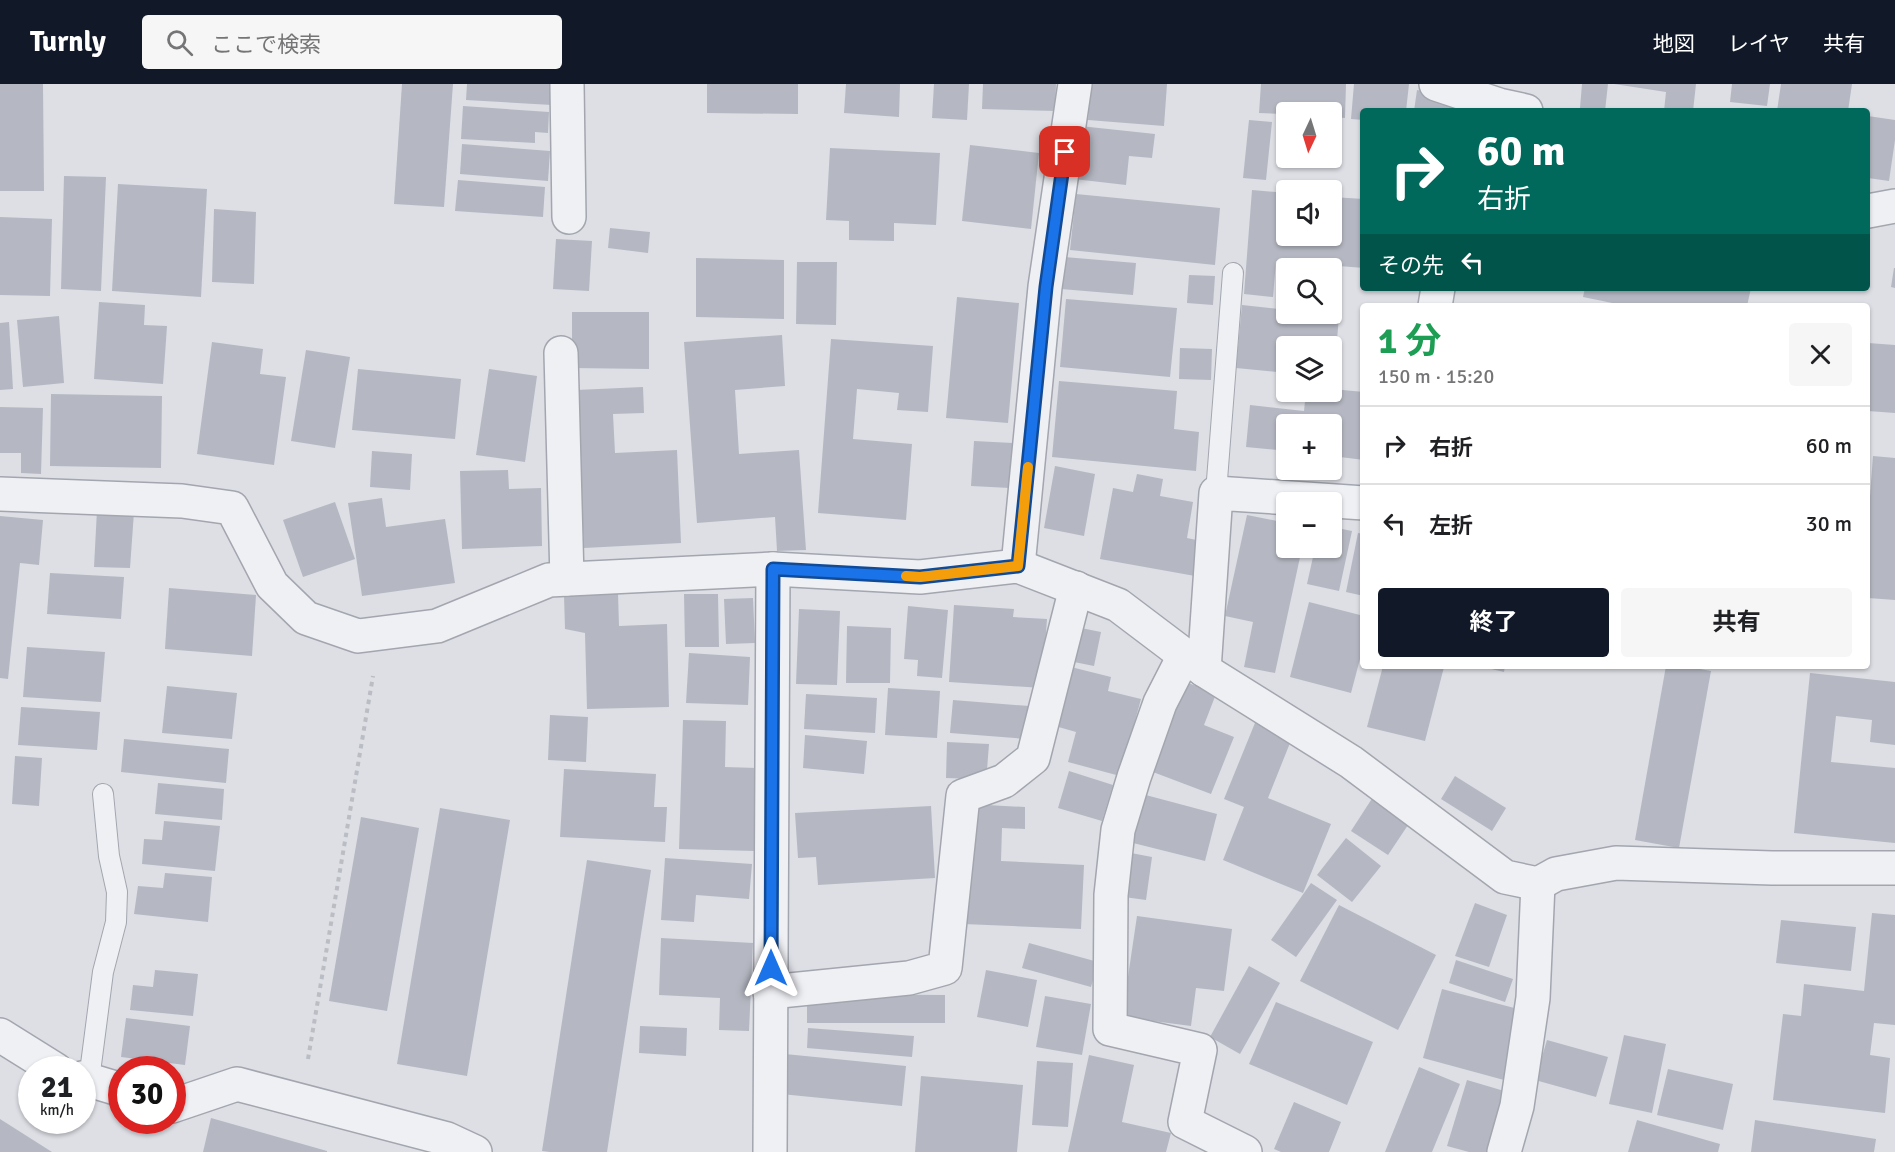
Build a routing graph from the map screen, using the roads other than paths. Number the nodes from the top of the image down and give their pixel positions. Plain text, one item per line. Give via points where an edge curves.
1 (567, 84) edge
2 (1075, 84) edge
3 (1436, 84) edge
4 (1480, 105) edge
5 (1503, 108) edge
6 (1895, 206) edge
7 (1870, 211) edge
8 (569, 217) dead end
9 (1233, 273) dead end
10 (561, 353) dead end
11 (1216, 493) junction
12 (0, 494) edge
13 (1360, 504) edge
14 (1018, 566) junction
15 (773, 569) junction
16 (567, 579) junction
17 (1076, 588) junction
18 (1194, 663) junction
19 (103, 794) dead end
20 (1895, 868) edge
21 (1538, 884) junction
22 (771, 992) junction
23 (0, 1035) edge
24 (34, 1056) edge
25 (90, 1056) edge
26 (186, 1101) edge
27 (475, 1152) edge
28 (770, 1152) edge
29 (1245, 1152) edge
30 (1504, 1152) edge

1 - 8 street
2 - 14 street via 1046,287
3 - 4 street
4 - 5 street
6 - 7 street
9 - 11 lane
10 - 16 street
11 - 13 street
11 - 18 street
12 - 16 street via 182,501 232,508 272,585 306,618 358,636 436,626 549,580
14 - 15 street via 920,577
14 - 17 street
15 - 16 street
15 - 22 street
17 - 18 street via 1118,605
17 - 22 street via 1033,758 1004,781 963,796 945,968 909,978
18 - 21 street via 1351,762 1505,877
18 - 29 street via 1160,703 1118,830 1111,895 1110,1029 1200,1050 1185,1122
19 - 25 lane via 117,892 116,922 103,972
20 - 21 street via 1616,863 1556,874
21 - 30 street via 1533,998 1517,1106
22 - 28 street
23 - 24 street
26 - 27 street via 237,1084 447,1139

